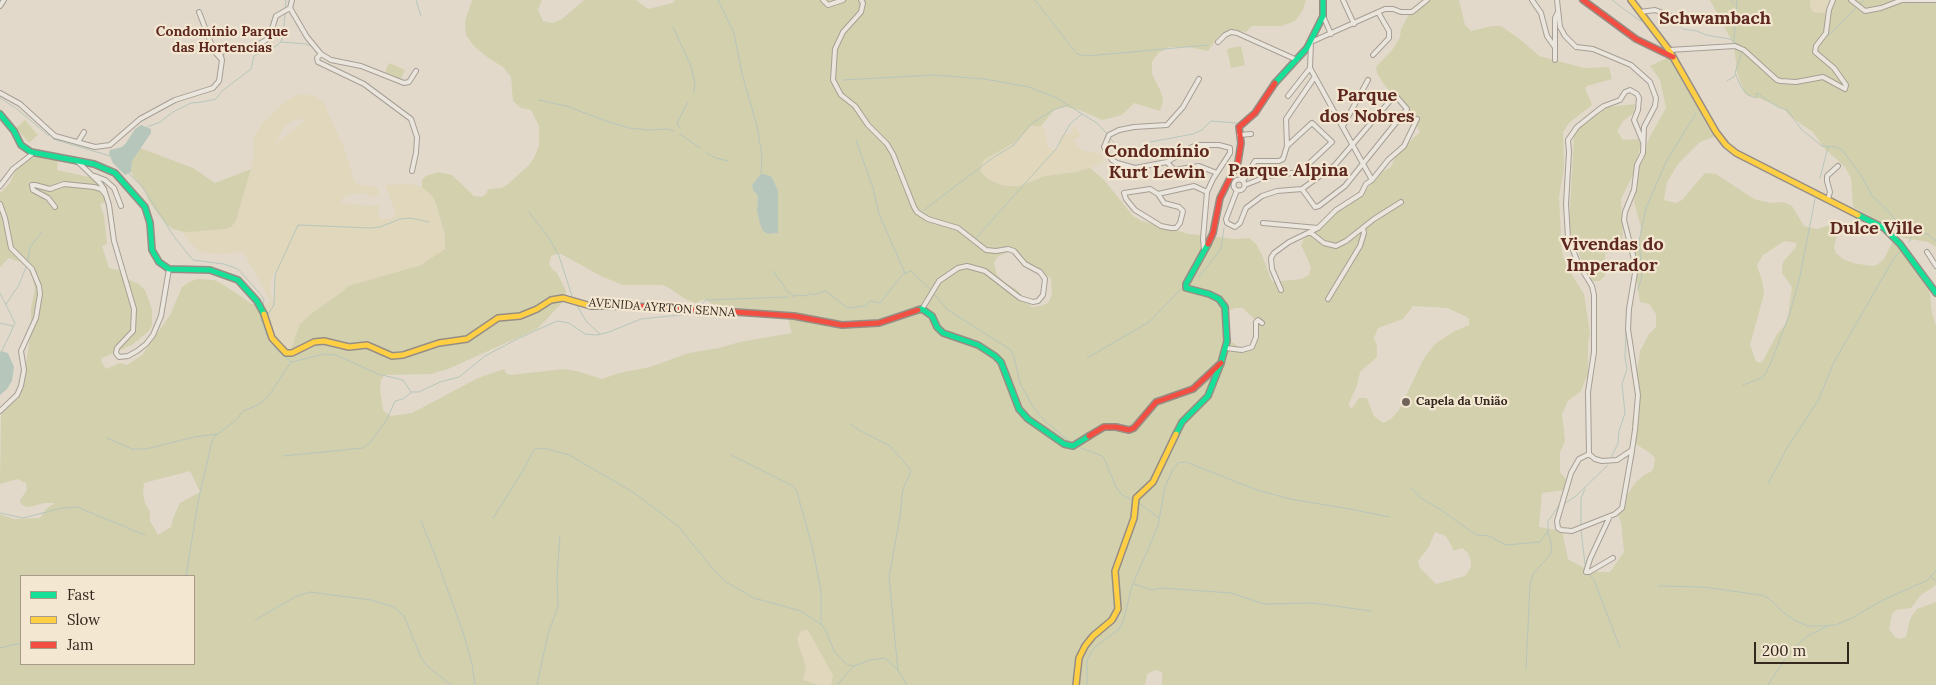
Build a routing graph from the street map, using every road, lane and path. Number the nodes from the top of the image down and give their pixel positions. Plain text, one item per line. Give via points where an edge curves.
1 (4, 0) edge
2 (292, 0) edge
3 (823, 0) edge
4 (843, 0) edge
5 (861, 0) edge
6 (1323, 0) edge
7 (1343, 0) edge
8 (1427, 0) edge
9 (1532, 0) edge
10 (1557, 0) edge
11 (1582, 0) edge
12 (1631, 0) edge
13 (1833, 0) edge
14 (1851, 0) edge
15 (1912, 0) edge
16 (1936, 0) edge
17 (0, 6) edge
18 (290, 8) junction
19 (199, 12) dead end
20 (1378, 12) junction
21 (1558, 12) junction
22 (1640, 12) junction
23 (1323, 16) junction
24 (1700, 21) dead end
25 (1354, 24) junction
26 (1331, 34) junction
27 (1659, 37) junction
28 (1218, 42) dead end
29 (1311, 42) junction
30 (1554, 46) junction
31 (1653, 48) junction
32 (1669, 50) junction
33 (321, 54) junction
34 (1373, 55) dead end
35 (1674, 58) junction
36 (222, 60) junction
37 (1297, 60) junction
38 (1555, 60) dead end
39 (1310, 68) junction
40 (416, 71) dead end
41 (1314, 78) junction
42 (1199, 79) dead end
43 (1368, 80) dead end
44 (0, 93) edge
45 (1288, 96) dead end
46 (0, 114) edge
47 (1418, 119) dead end
48 (1343, 126) junction
49 (84, 132) dead end
50 (1251, 134) dead end
51 (1286, 134) junction
52 (1239, 135) junction
53 (1294, 139) junction
54 (78, 142) junction
55 (1643, 142) junction
56 (1353, 145) junction
57 (1287, 146) junction
58 (32, 152) junction
59 (76, 160) junction
60 (1167, 162) junction
61 (1363, 162) junction
62 (1838, 166) dead end
63 (412, 170) dead end
64 (1217, 173) junction
65 (92, 175) junction
66 (1231, 177) junction
67 (1236, 180) junction
68 (1372, 180) junction
69 (1244, 183) junction
70 (0, 186) edge
71 (1302, 189) junction
72 (1237, 190) junction
73 (1207, 192) junction
74 (1158, 194) junction
75 (106, 196) junction
76 (1828, 199) junction
77 (1401, 202) dead end
78 (0, 204) edge
79 (121, 206) dead end
80 (55, 207) dead end
81 (1262, 223) dead end
82 (1318, 228) junction
83 (1363, 228) junction
84 (1310, 232) junction
85 (1204, 251) junction
86 (1927, 252) dead end
87 (1936, 266) edge
88 (170, 268) junction
89 (1281, 290) dead end
90 (1936, 293) edge
91 (1328, 299) dead end
92 (922, 309) junction
93 (1262, 323) dead end
94 (1226, 348) junction
95 (1221, 363) junction
96 (0, 411) edge
97 (1632, 450) junction
98 (1589, 454) junction
99 (1610, 516) junction
100 (1613, 558) dead end
101 (1076, 685) edge

1 - 17 street
2 - 18 street
3 - 4 street via 828,5
5 - 92 street via 861,12 843,32 836,48 833,80 841,95 855,106 887,144 917,212 928,219 958,228 986,250 1014,251 1044,279 1043,295 1033,302 1020,298 985,271 967,266 958,268 939,281
6 - 23 street
7 - 25 street
8 - 20 street via 1412,12 1390,8
9 - 30 street
10 - 21 street
11 - 31 street
12 - 22 street
13 - 32 street via 1826,33 1815,50 1834,68 1846,85 1845,89 1823,77 1782,82 1735,46
14 - 15 street via 1862,10 1868,10
15 - 16 street
18 - 33 street via 303,32
18 - 36 street via 276,16 269,36 263,42 224,51 220,53
19 - 36 street via 215,54
20 - 25 street
20 - 34 street via 1389,31 1389,38
21 - 30 street via 1554,18
21 - 55 street via 1562,31 1576,47 1593,49 1631,64 1650,82 1656,102 1644,127
22 - 24 street via 1655,10 1679,19
22 - 27 street
23 - 26 street
23 - 29 street
25 - 26 street
26 - 29 street
27 - 31 street
27 - 32 street
28 - 37 street via 1225,35 1237,33
29 - 37 street
29 - 39 street
30 - 38 street
31 - 35 street
32 - 35 street
33 - 40 street via 404,83 410,81
33 - 63 street via 316,58 318,62 364,84 411,118 417,137
35 - 76 street via 1726,145
36 - 54 street via 219,81 213,88 175,100 140,119 110,145 95,147
37 - 52 street via 1255,113 1240,125
39 - 41 street
39 - 45 street
41 - 48 street
41 - 51 street via 1286,119
42 - 60 street via 1167,125 1127,128 1112,133 1106,139 1104,147 1112,160 1126,166 1135,168
43 - 48 street
44 - 54 street via 20,104 55,136
46 - 58 street via 21,145
47 - 68 street via 1404,146 1392,155
48 - 56 street
49 - 54 street
50 - 52 street
51 - 53 street
51 - 57 street
52 - 66 street via 1240,156
53 - 57 street
53 - 69 street via 1312,123 1332,144 1300,172
55 - 97 street via 1634,190 1624,220 1636,267 1628,316 1638,395
55 - 98 street via 1634,120 1639,98 1630,90 1622,99 1597,111 1577,127 1568,140 1568,238 1594,295 1594,352 1588,392
56 - 61 street
56 - 61 street via 1395,95 1407,110
56 - 71 street via 1328,171
57 - 69 street via 1282,160 1255,161
58 - 59 street
58 - 70 street
59 - 65 street
59 - 88 street via 115,173 136,195 148,215 152,250 162,265
60 - 64 street via 1174,170 1199,166
60 - 64 street via 1192,147 1227,146 1230,153
61 - 68 street
61 - 71 street via 1345,186 1319,206 1313,206
62 - 76 street via 1827,176
64 - 73 street
65 - 75 street via 103,186
65 - 79 street via 114,188
66 - 67 street
66 - 85 street via 1220,198 1213,233
67 - 69 street
67 - 72 street
68 - 82 street via 1361,194 1336,210
69 - 72 street via 1243,189
71 - 72 street via 1262,196 1246,208 1235,227 1226,219
73 - 74 street via 1194,186
73 - 85 street
74 - 74 street via 1150,189 1124,192 1131,206 1161,226 1176,228 1182,218 1181,208 1164,203
75 - 80 street via 94,187 64,184 50,189 32,185 33,190 48,198
75 - 88 street via 114,241 135,315 133,331 116,352 119,357 138,351 153,335
76 - 90 street via 1884,228
77 - 83 street
78 - 96 street via 11,248 32,269 40,294 38,311 22,351 24,370 21,386 17,395
81 - 82 street
82 - 84 street
83 - 84 street via 1336,246 1324,243
83 - 91 street via 1360,246
84 - 89 street via 1274,253 1270,263
85 - 94 street via 1186,280 1186,287 1222,301 1227,314
86 - 87 street
88 - 92 street, AVENIDA AYRTON SENNA via 210,270 238,280 263,311 274,342 289,353 310,343 324,341 349,347 367,345 388,354 403,355 432,344 466,339 498,318 520,316 541,308 551,300 563,298 591,306 794,316 842,325 879,323
92 - 95 street via 932,316 943,334 978,345 998,359 1019,409 1028,419 1068,445 1079,444 1104,428 1134,428 1156,402 1193,389
93 - 94 street via 1256,321 1252,347 1242,350
94 - 95 street
95 - 101 street via 1208,396 1182,422 1153,482 1136,498 1134,518 1115,571 1118,609 1112,620 1085,646 1079,658
97 - 98 street via 1613,461 1595,459
97 - 99 street via 1624,504
98 - 99 street via 1579,459 1573,468 1557,521 1558,528 1572,531
99 - 100 street via 1586,572

